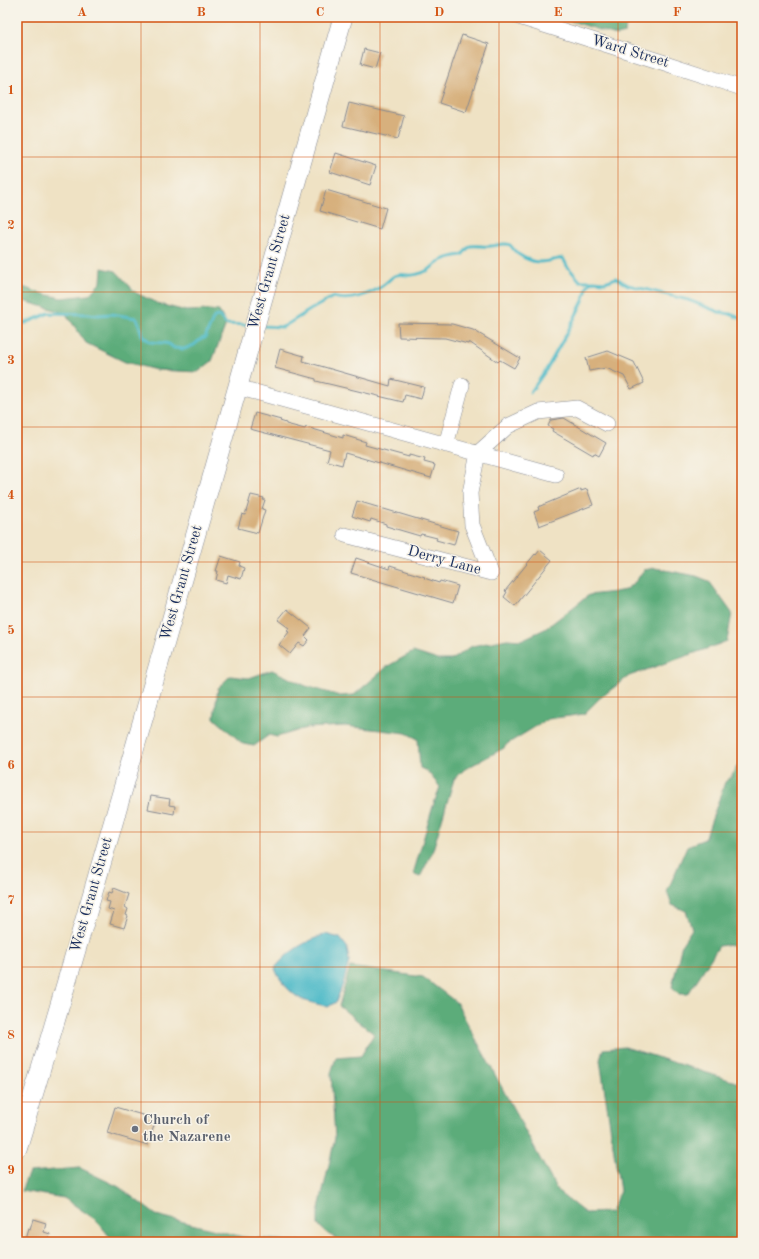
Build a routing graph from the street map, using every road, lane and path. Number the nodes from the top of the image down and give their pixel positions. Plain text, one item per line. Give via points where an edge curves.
1 (343, 17) edge
2 (518, 17) edge
3 (742, 88) edge
4 (462, 385) dead end
5 (237, 387) junction
6 (607, 424) dead end
7 (446, 445) junction
8 (478, 453) junction
9 (556, 475) dead end
10 (345, 535) dead end
11 (17, 1149) edge

1 - 5 main road, West Grant Street
2 - 3 street, Ward Street
4 - 7 street
5 - 7 street
5 - 11 main road, West Grant Street via 136,746
6 - 8 street via 577,408 538,412 508,426
7 - 8 street
8 - 9 street
8 - 10 street, Derry Lane via 470,493 472,525 491,573

